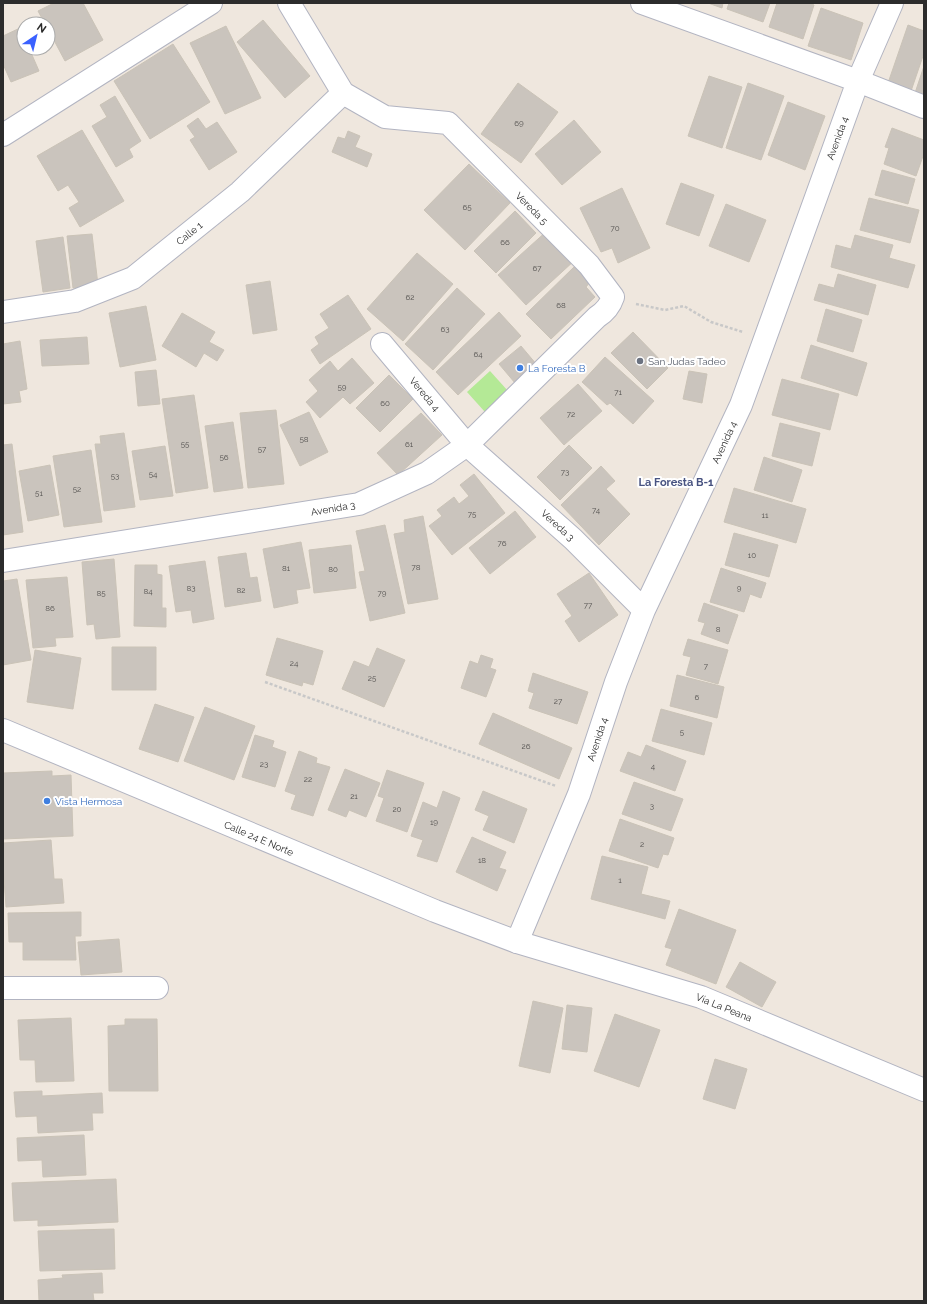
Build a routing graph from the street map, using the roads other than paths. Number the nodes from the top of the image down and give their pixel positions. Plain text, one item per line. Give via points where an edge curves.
1 (212, 3) edge
2 (290, 3) edge
3 (642, 3) edge
4 (892, 3) edge
5 (858, 81) junction
6 (343, 93) junction
7 (924, 107) edge
8 (3, 135) edge
9 (613, 297) joint
10 (3, 312) edge
11 (382, 344) dead end
12 (467, 445) junction
13 (3, 561) edge
14 (644, 610) junction
15 (3, 730) edge
16 (517, 942) junction
17 (3, 988) edge
18 (157, 988) dead end
19 (924, 1090) edge

1 - 8 street
2 - 6 street
3 - 5 street
4 - 5 street, Avenida 4
5 - 7 street
5 - 14 street, Avenida 4 via 741,405
6 - 9 street, Vereda 5 via 385,117 448,123 589,265
6 - 10 street, Calle 1 via 240,192 133,278 75,301
9 - 12 street, Avenida 3 via 606,311
11 - 12 street, Vereda 4
12 - 13 street, Avenida 3 via 427,473 359,504
12 - 14 street, Vereda 3 via 573,538
14 - 16 street, Avenida 4 via 616,682 579,794
15 - 16 street, Calle 24 E Norte via 435,911
16 - 19 street, Vía La Peana via 701,997
17 - 18 street

